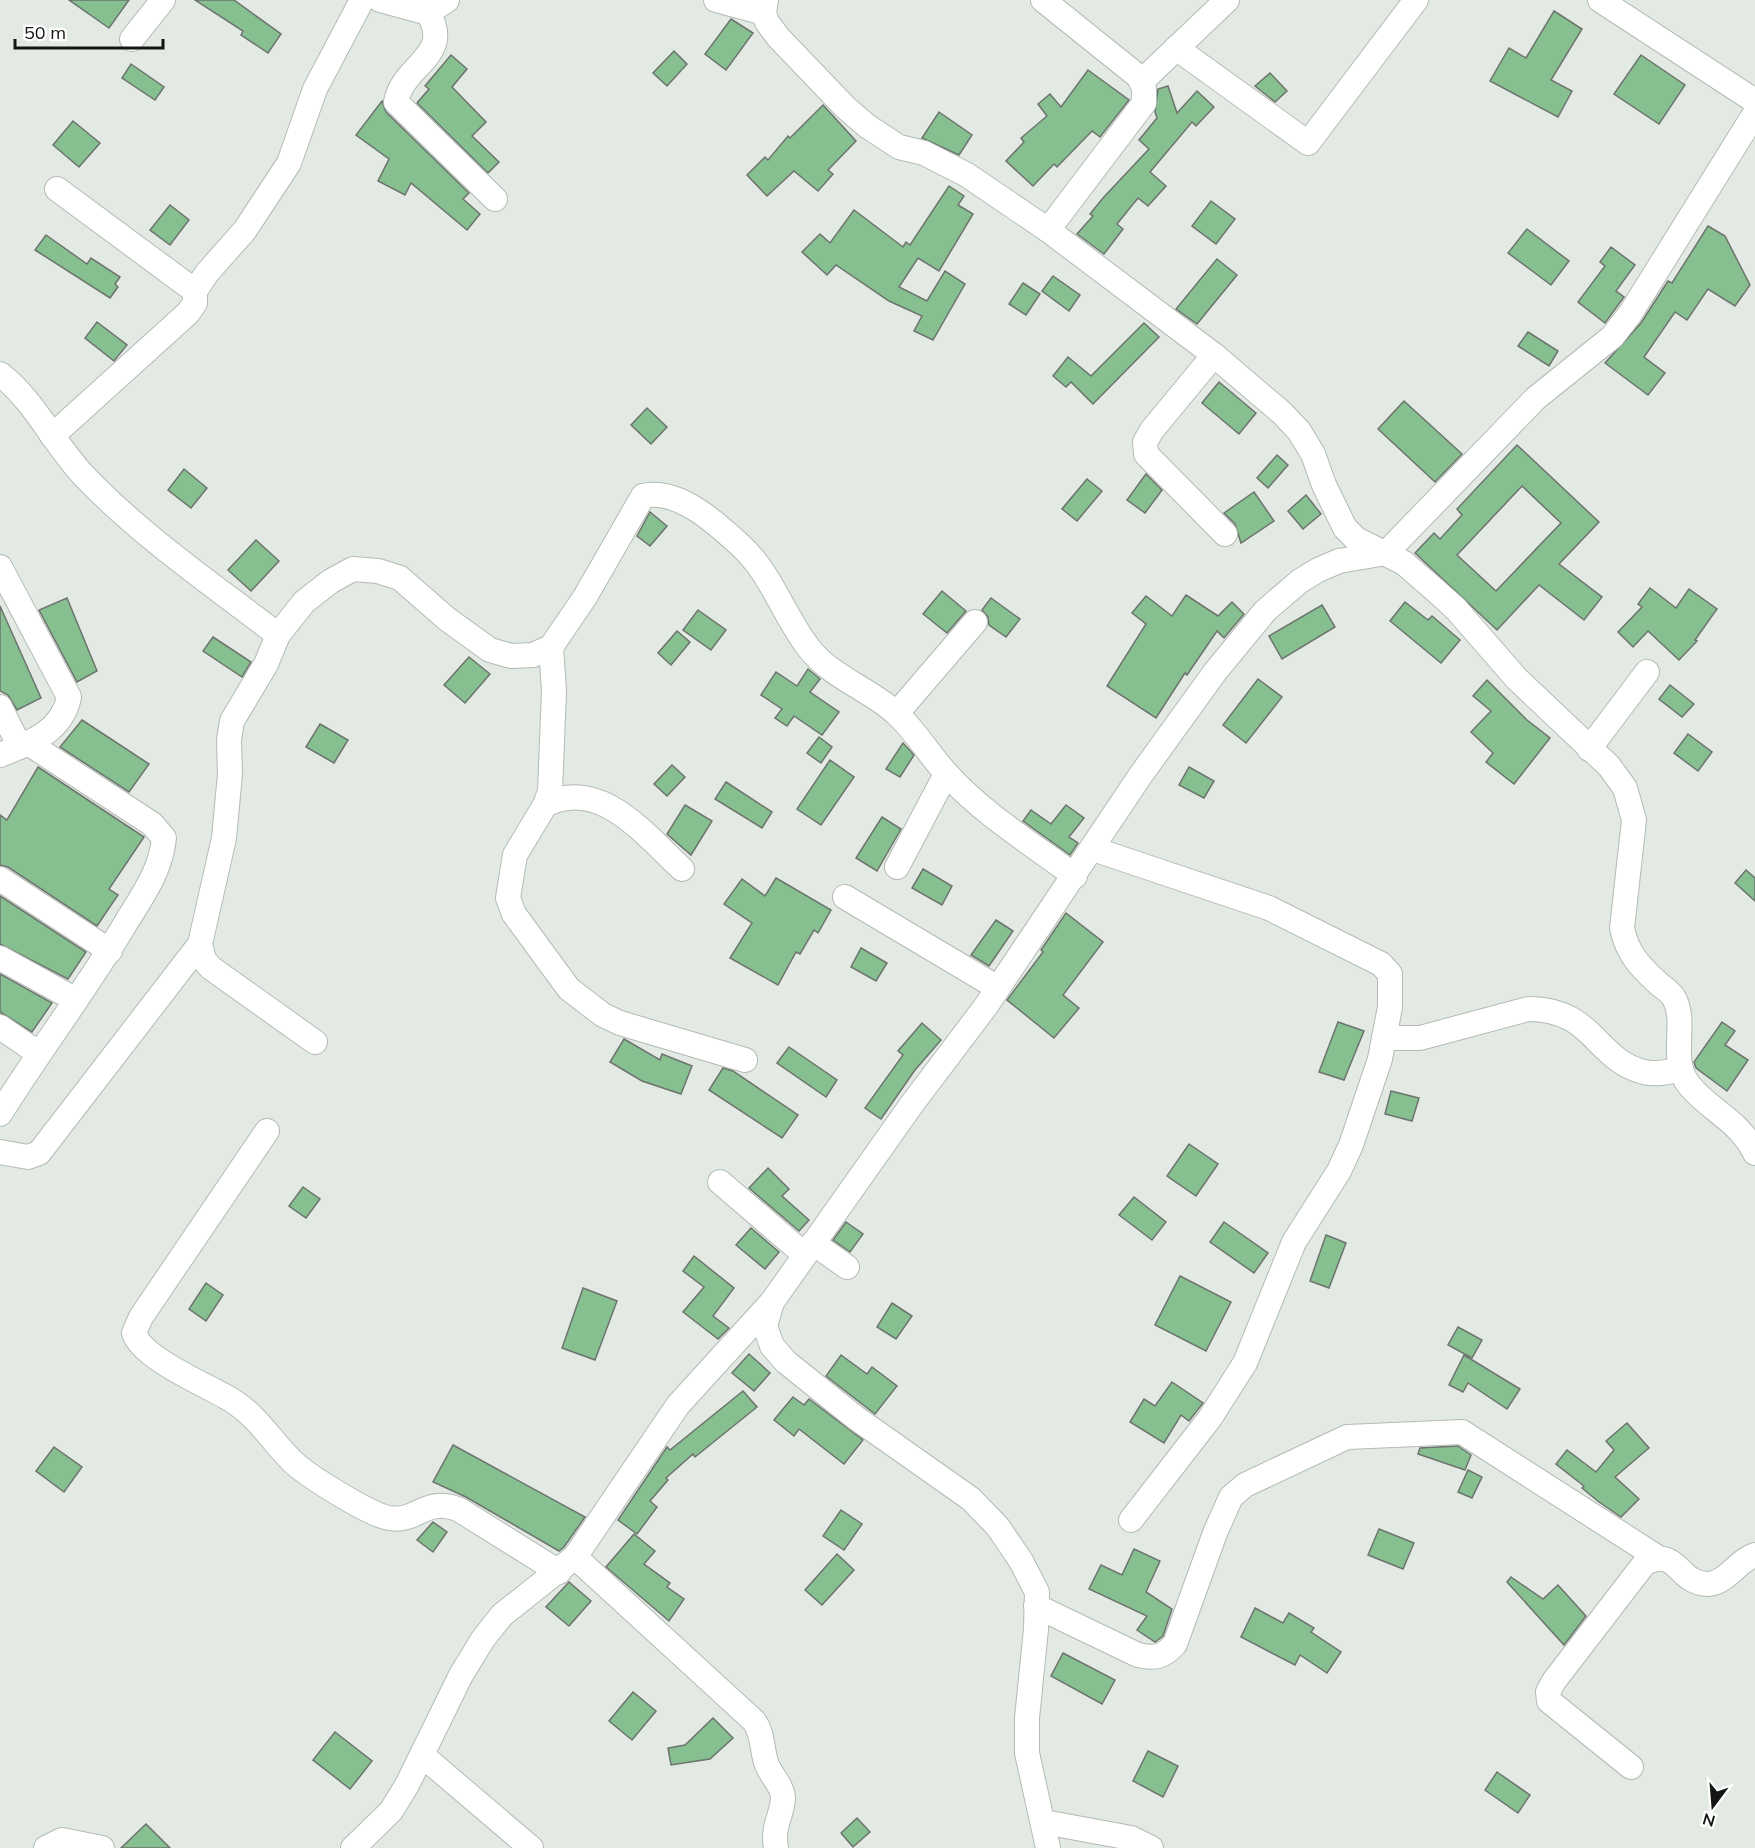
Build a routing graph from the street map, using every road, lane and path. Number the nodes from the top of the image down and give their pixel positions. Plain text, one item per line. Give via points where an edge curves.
1 (163, 0) edge
2 (362, 0) edge
3 (380, 0) edge
4 (716, 0) edge
5 (1043, 0) edge
6 (1227, 0) edge
7 (1416, 0) edge
8 (1600, 0) edge
9 (765, 6) edge
10 (438, 7) edge
11 (132, 39) dead end
12 (1176, 48) junction
13 (1141, 82) junction
14 (1755, 101) edge
15 (1755, 113) edge
16 (57, 189) dead end
17 (495, 199) dead end
18 (1048, 231) junction
19 (195, 291) junction
20 (1214, 355) junction
21 (0, 374) edge
22 (52, 436) junction
23 (1225, 534) dead end
24 (1386, 553) junction
25 (0, 567) edge
26 (975, 622) dead end
27 (278, 635) junction
28 (551, 647) junction
29 (1647, 672) dead end
30 (0, 707) edge
31 (897, 713) junction
32 (16, 748) edge
33 (1589, 749) junction
34 (946, 774) junction
35 (545, 805) junction
36 (1093, 849) junction
37 (897, 867) dead end
38 (682, 869) dead end
39 (1075, 876) junction
40 (0, 879) edge
41 (845, 897) dead end
42 (200, 945) junction
43 (110, 951) junction
44 (0, 958) edge
45 (998, 988) junction
46 (76, 1000) junction
47 (0, 1027) edge
48 (1384, 1038) junction
49 (315, 1042) dead end
50 (38, 1053) junction
51 (745, 1060) dead end
52 (1681, 1069) junction
53 (3, 1104) edge
54 (267, 1131) dead end
55 (0, 1152) edge
56 (1755, 1153) edge
57 (720, 1182) dead end
58 (809, 1249) junction
59 (847, 1267) dead end
60 (772, 1302) junction
61 (1131, 1520) dead end
62 (1755, 1555) edge
63 (1657, 1557) junction
64 (567, 1564) junction
65 (1036, 1606) junction
66 (423, 1756) junction
67 (1631, 1767) dead end
68 (1044, 1822) junction
69 (46, 1848) edge
70 (102, 1848) edge
71 (353, 1848) edge
72 (531, 1848) edge
73 (777, 1848) edge
74 (1048, 1848) edge
75 (1151, 1848) edge

1 - 11 street
2 - 19 street via 315,89 281,178
3 - 10 street
4 - 9 street
5 - 13 street
6 - 12 street
7 - 12 street via 1308,143
8 - 14 street
9 - 18 street via 767,22 778,37 867,126 899,147 924,153 967,175
10 - 17 street via 434,46 403,85 396,102
12 - 13 street
13 - 18 street via 1144,103 1139,113
15 - 24 street via 1612,337 1536,398
16 - 19 street
18 - 20 street
19 - 22 street via 195,303 188,313
20 - 23 street via 1145,442 1146,454
20 - 24 street via 1299,431 1313,453 1345,528
21 - 22 street via 31,403
22 - 27 street via 110,503
24 - 33 street via 1404,563 1456,609 1517,679
24 - 36 street via 1339,561 1318,570 1265,611 1208,682
25 - 32 street via 69,698 66,714 54,727
26 - 31 street
27 - 28 street via 304,603 331,581 353,570 378,571 400,579 490,650 511,656 533,655
27 - 42 street via 266,664 232,721 224,838
28 - 31 street via 585,597 643,496 659,493 691,507 740,546 762,569 808,647 842,679
28 - 35 street via 552,773
29 - 33 street
30 - 32 street
31 - 34 street
32 - 43 street via 152,824 164,838 153,879
33 - 52 street via 1626,788 1634,819 1622,928 1626,945 1640,967 1674,997 1680,1012
34 - 37 street
34 - 39 street
35 - 38 street via 571,795 598,801 632,822
35 - 51 street via 515,855 508,898 514,914 569,989 620,1023
36 - 39 street
36 - 48 street via 1257,903 1381,964 1390,974 1392,987
39 - 45 street
40 - 43 street
41 - 45 street
42 - 49 street via 211,968
42 - 55 street via 39,1153 28,1157
43 - 46 street
44 - 46 street
45 - 58 street
46 - 50 street
47 - 50 street
48 - 52 street via 1419,1038 1528,1009 1545,1009 1576,1020 1632,1067 1658,1074
48 - 61 street via 1351,1144 1339,1171 1294,1242 1245,1362 1210,1418
50 - 53 street
52 - 56 street via 1688,1083 1734,1122
54 - 64 street via 141,1317 134,1333 137,1342 149,1353 234,1401 263,1426 298,1466 372,1512 401,1518 425,1507 447,1505
57 - 58 street
58 - 59 street
58 - 60 street
60 - 64 street via 678,1405
60 - 65 street via 765,1326 772,1346 786,1362 856,1418 970,1499 998,1527 1021,1561 1036,1592
62 - 63 street via 1717,1582 1707,1584
63 - 65 street via 1462,1431 1347,1437 1245,1485 1231,1497 1175,1644 1164,1656 1138,1655
63 - 67 street via 1644,1564 1548,1692 1549,1701
64 - 66 street via 502,1615 483,1638
64 - 73 street via 754,1721 763,1738 767,1766 782,1792 775,1832
65 - 68 street via 1027,1753
66 - 71 street via 391,1811
66 - 72 street
68 - 74 street
68 - 75 street via 1131,1838
69 - 70 street via 62,1840

